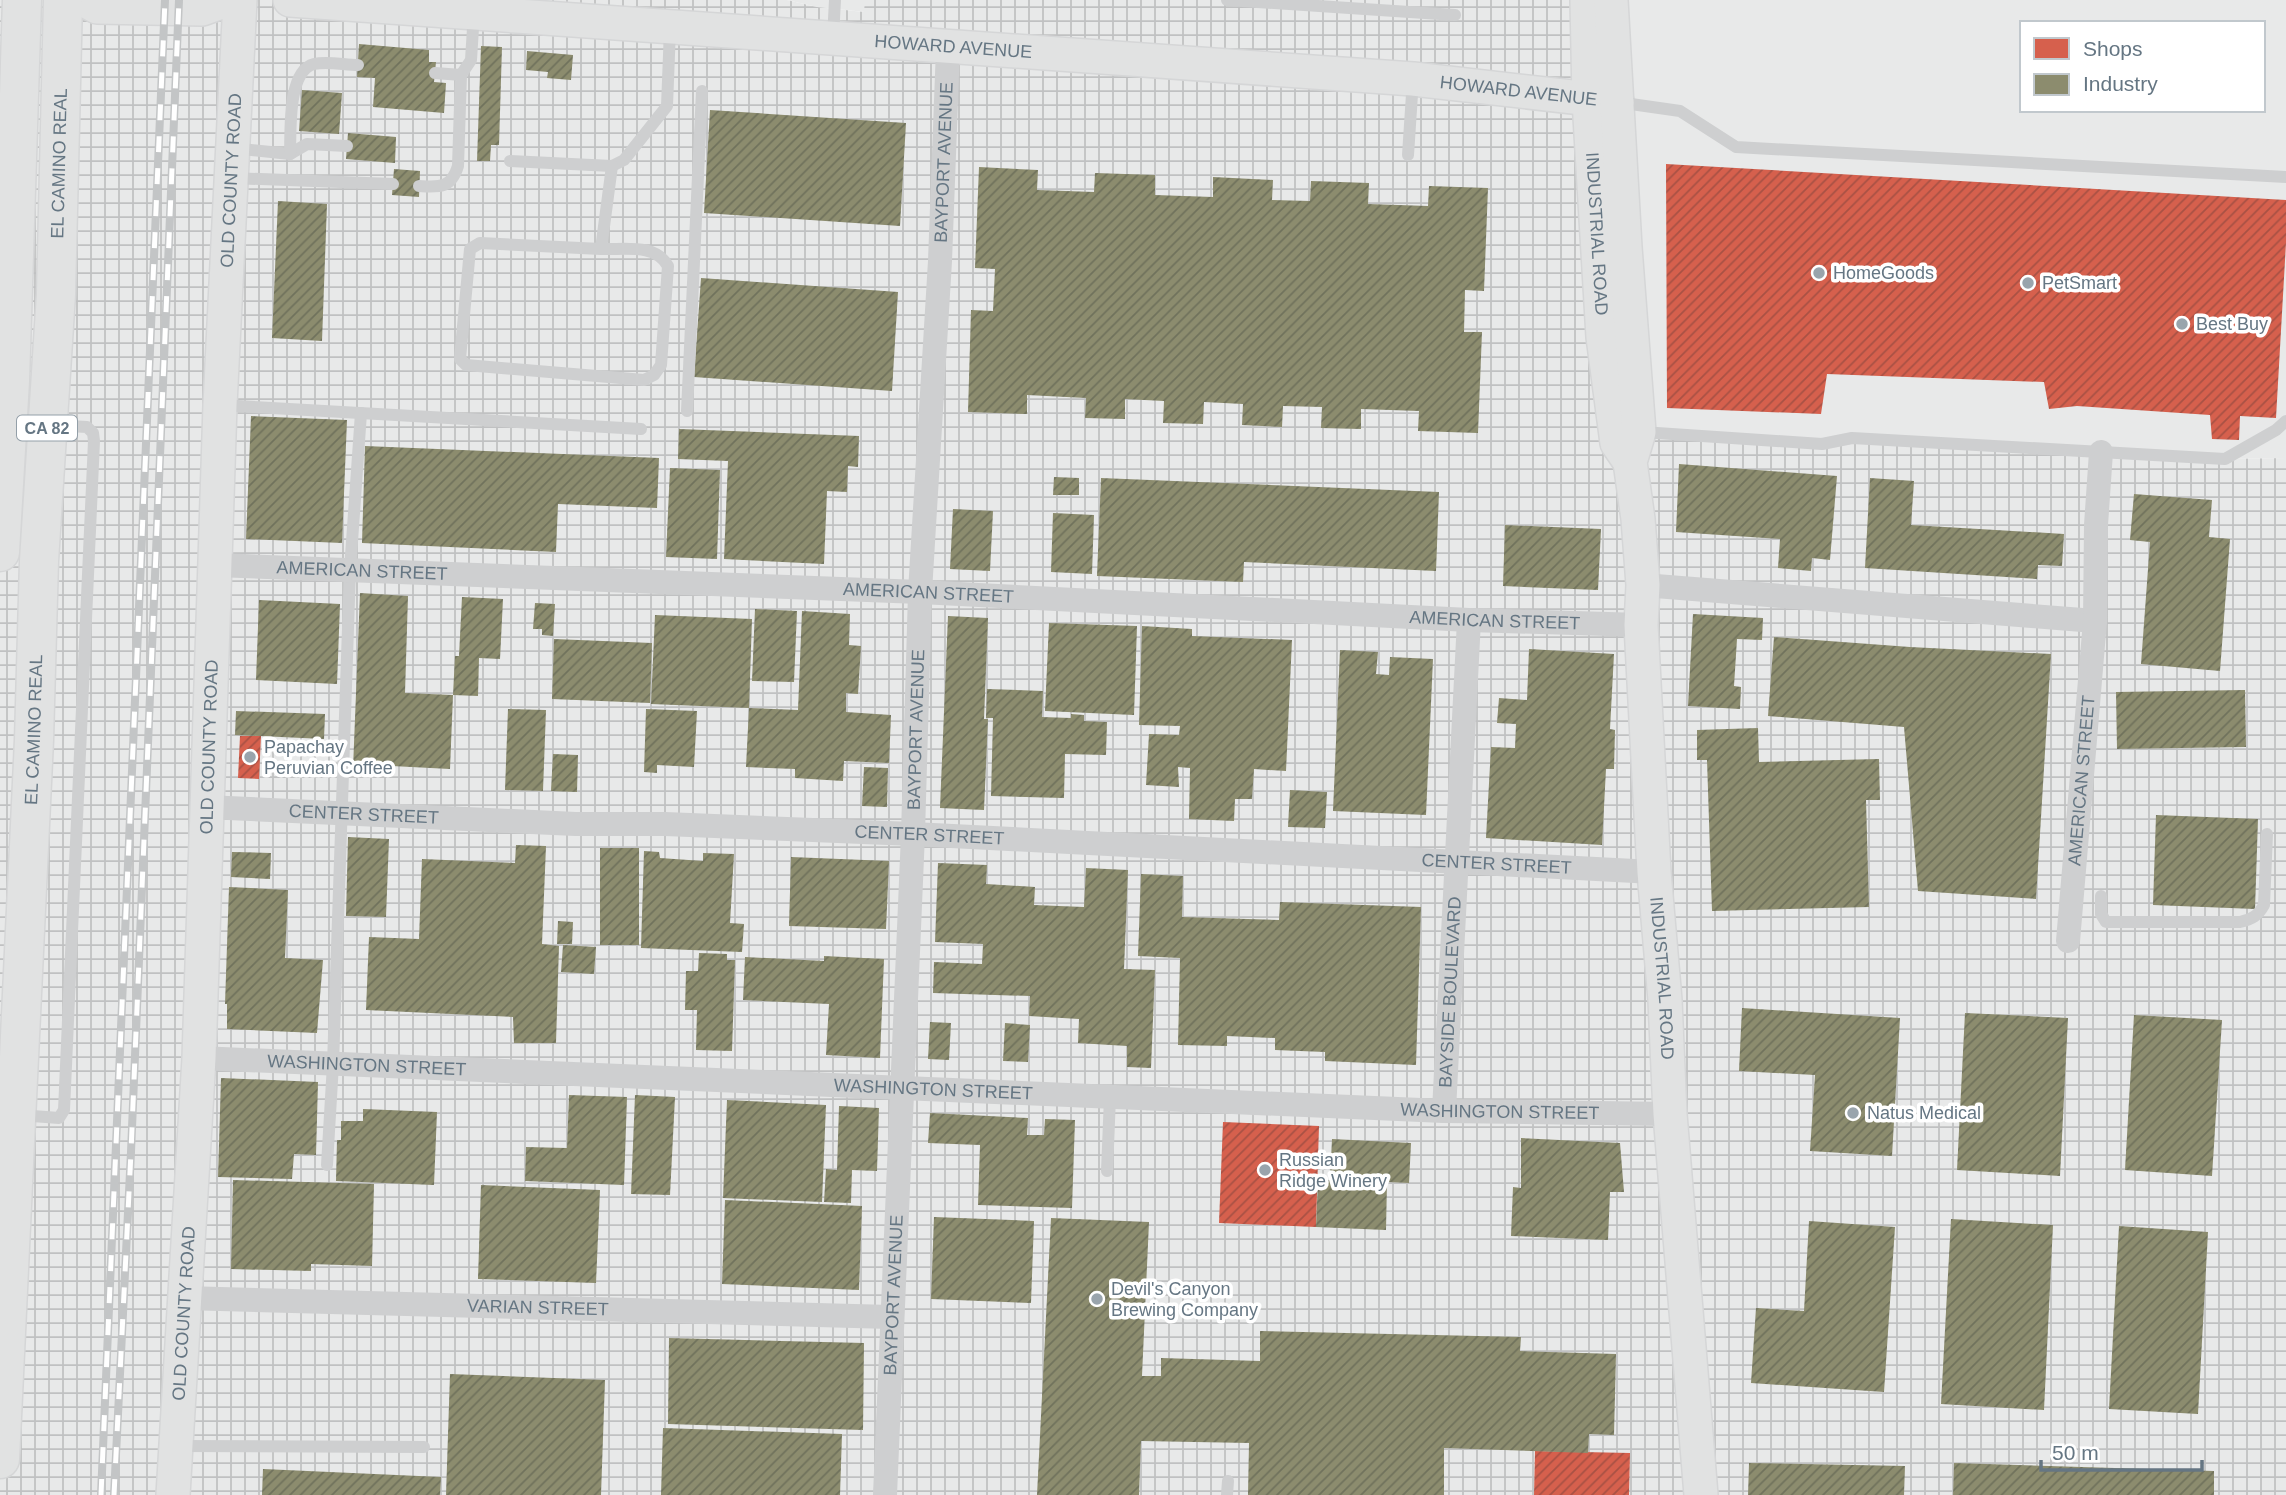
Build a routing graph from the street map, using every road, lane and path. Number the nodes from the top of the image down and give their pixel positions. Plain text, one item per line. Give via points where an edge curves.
1 (22, 0) edge
2 (63, 0) edge
3 (84, 0) edge
4 (227, 0) edge
5 (240, 0) edge
6 (290, 0) edge
7 (835, 0) edge
8 (1227, 0) edge
9 (1587, 0) edge
10 (1611, 0) edge
11 (474, 12) junction
12 (1455, 15) dead end
13 (670, 25) junction
14 (833, 38) junction
15 (948, 48) junction
16 (358, 65) dead end
17 (435, 73) dead end
18 (461, 75) junction
19 (1413, 79) junction
20 (702, 91) dead end
21 (1603, 101) junction
22 (347, 146) dead end
23 (290, 154) junction
24 (1408, 155) dead end
25 (510, 161) dead end
26 (612, 166) junction
27 (231, 174) junction
28 (2286, 177) edge
29 (393, 184) dead end
30 (419, 186) dead end
31 (601, 249) junction
32 (220, 405) junction
33 (687, 411) dead end
34 (361, 413) junction
35 (2286, 421) edge
36 (47, 425) junction
37 (641, 429) dead end
38 (1635, 447) junction
39 (2101, 452) junction
40 (0, 552) edge
41 (0, 557) edge
42 (39, 561) junction
43 (215, 565) junction
44 (350, 570) junction
45 (1643, 585) junction
46 (920, 592) junction
47 (1469, 620) junction
48 (2095, 621) junction
49 (1641, 625) junction
50 (206, 807) junction
51 (340, 813) junction
52 (913, 834) junction
53 (2267, 834) dead end
54 (1458, 860) junction
55 (1654, 872) junction
56 (2101, 897) dead end
57 (2068, 941) dead end
58 (9, 1044) edge
59 (199, 1058) junction
60 (333, 1064) junction
61 (901, 1089) junction
62 (1110, 1097) junction
63 (1444, 1111) junction
64 (15, 1115) junction
65 (1670, 1115) junction
66 (327, 1165) dead end
67 (1107, 1171) dead end
68 (184, 1298) junction
69 (891, 1317) junction
70 (176, 1446) junction
71 (424, 1447) dead end
72 (0, 1459) edge
73 (1228, 1481) dead end
74 (173, 1495) edge
75 (885, 1495) edge
76 (1227, 1495) edge
77 (1701, 1495) edge

1 - 40 main road, CA 82
2 - 36 main road, EL CAMINO REAL / CA 82 via 56,294
3 - 4 street via 97,7 202,9
5 - 27 street, OLD COUNTY ROAD
6 - 11 street, HOWARD AVENUE
7 - 14 lane
8 - 12 lane
9 - 21 street, INDUSTRIAL ROAD
10 - 21 street, INDUSTRIAL ROAD
11 - 13 street, HOWARD AVENUE
11 - 18 lane via 471,60
13 - 14 street, HOWARD AVENUE
13 - 26 lane via 667,106 624,160
14 - 15 street, HOWARD AVENUE
15 - 19 street, HOWARD AVENUE
15 - 46 street, BAYPORT AVENUE
16 - 23 lane via 313,64 299,76 293,93
17 - 18 lane
18 - 30 lane via 455,177 440,187
19 - 21 street, HOWARD AVENUE
19 - 24 lane
20 - 33 lane
21 - 28 lane via 1679,111 1736,148
21 - 38 street, INDUSTRIAL ROAD via 1603,337 1617,443
22 - 23 lane via 307,144
23 - 27 lane
25 - 26 lane
26 - 31 lane
27 - 29 lane
27 - 32 street, OLD COUNTY ROAD
31 - 31 lane via 480,243 470,249 460,359 466,365 630,379 654,375 661,365 668,266 654,251
32 - 34 lane
32 - 43 street, OLD COUNTY ROAD
34 - 37 lane
34 - 44 lane
35 - 39 lane via 2225,459
36 - 42 main road, EL CAMINO REAL / CA 82
36 - 64 lane via 87,427 94,441 64,1110 58,1118
38 - 39 lane via 1822,444 1852,438
38 - 45 street, INDUSTRIAL ROAD
39 - 48 street, AMERICAN STREET
41 - 42 street
42 - 58 main road, EL CAMINO REAL / CA 82 via 34,740
43 - 44 street, AMERICAN STREET
43 - 50 street, OLD COUNTY ROAD
44 - 46 street, AMERICAN STREET
44 - 51 lane
45 - 48 street
45 - 49 street, INDUSTRIAL ROAD
46 - 47 street, AMERICAN STREET
46 - 52 street, BAYPORT AVENUE
47 - 49 street, AMERICAN STREET
47 - 54 street, BAYSIDE BOULEVARD
48 - 57 street, AMERICAN STREET
49 - 55 street, INDUSTRIAL ROAD
50 - 51 street, CENTER STREET
50 - 59 street, OLD COUNTY ROAD
51 - 52 street, CENTER STREET
51 - 60 lane
52 - 54 street, CENTER STREET
52 - 61 street, BAYPORT AVENUE
53 - 56 lane via 2264,905 2252,919 2106,922
54 - 55 street, CENTER STREET
54 - 63 street, BAYSIDE BOULEVARD
55 - 65 street, INDUSTRIAL ROAD
58 - 64 main road, EL CAMINO REAL / CA 82
59 - 60 street, WASHINGTON STREET
59 - 68 street, OLD COUNTY ROAD
60 - 61 street, WASHINGTON STREET
60 - 66 lane
61 - 62 street, WASHINGTON STREET
61 - 69 street, BAYPORT AVENUE
62 - 63 street, WASHINGTON STREET
62 - 67 lane
63 - 65 street, WASHINGTON STREET
64 - 72 main road, EL CAMINO REAL / CA 82
65 - 77 street, INDUSTRIAL ROAD
68 - 69 street, VARIAN STREET
68 - 70 street, OLD COUNTY ROAD
69 - 75 street, BAYPORT AVENUE
70 - 71 lane
70 - 74 street, OLD COUNTY ROAD
73 - 76 lane

